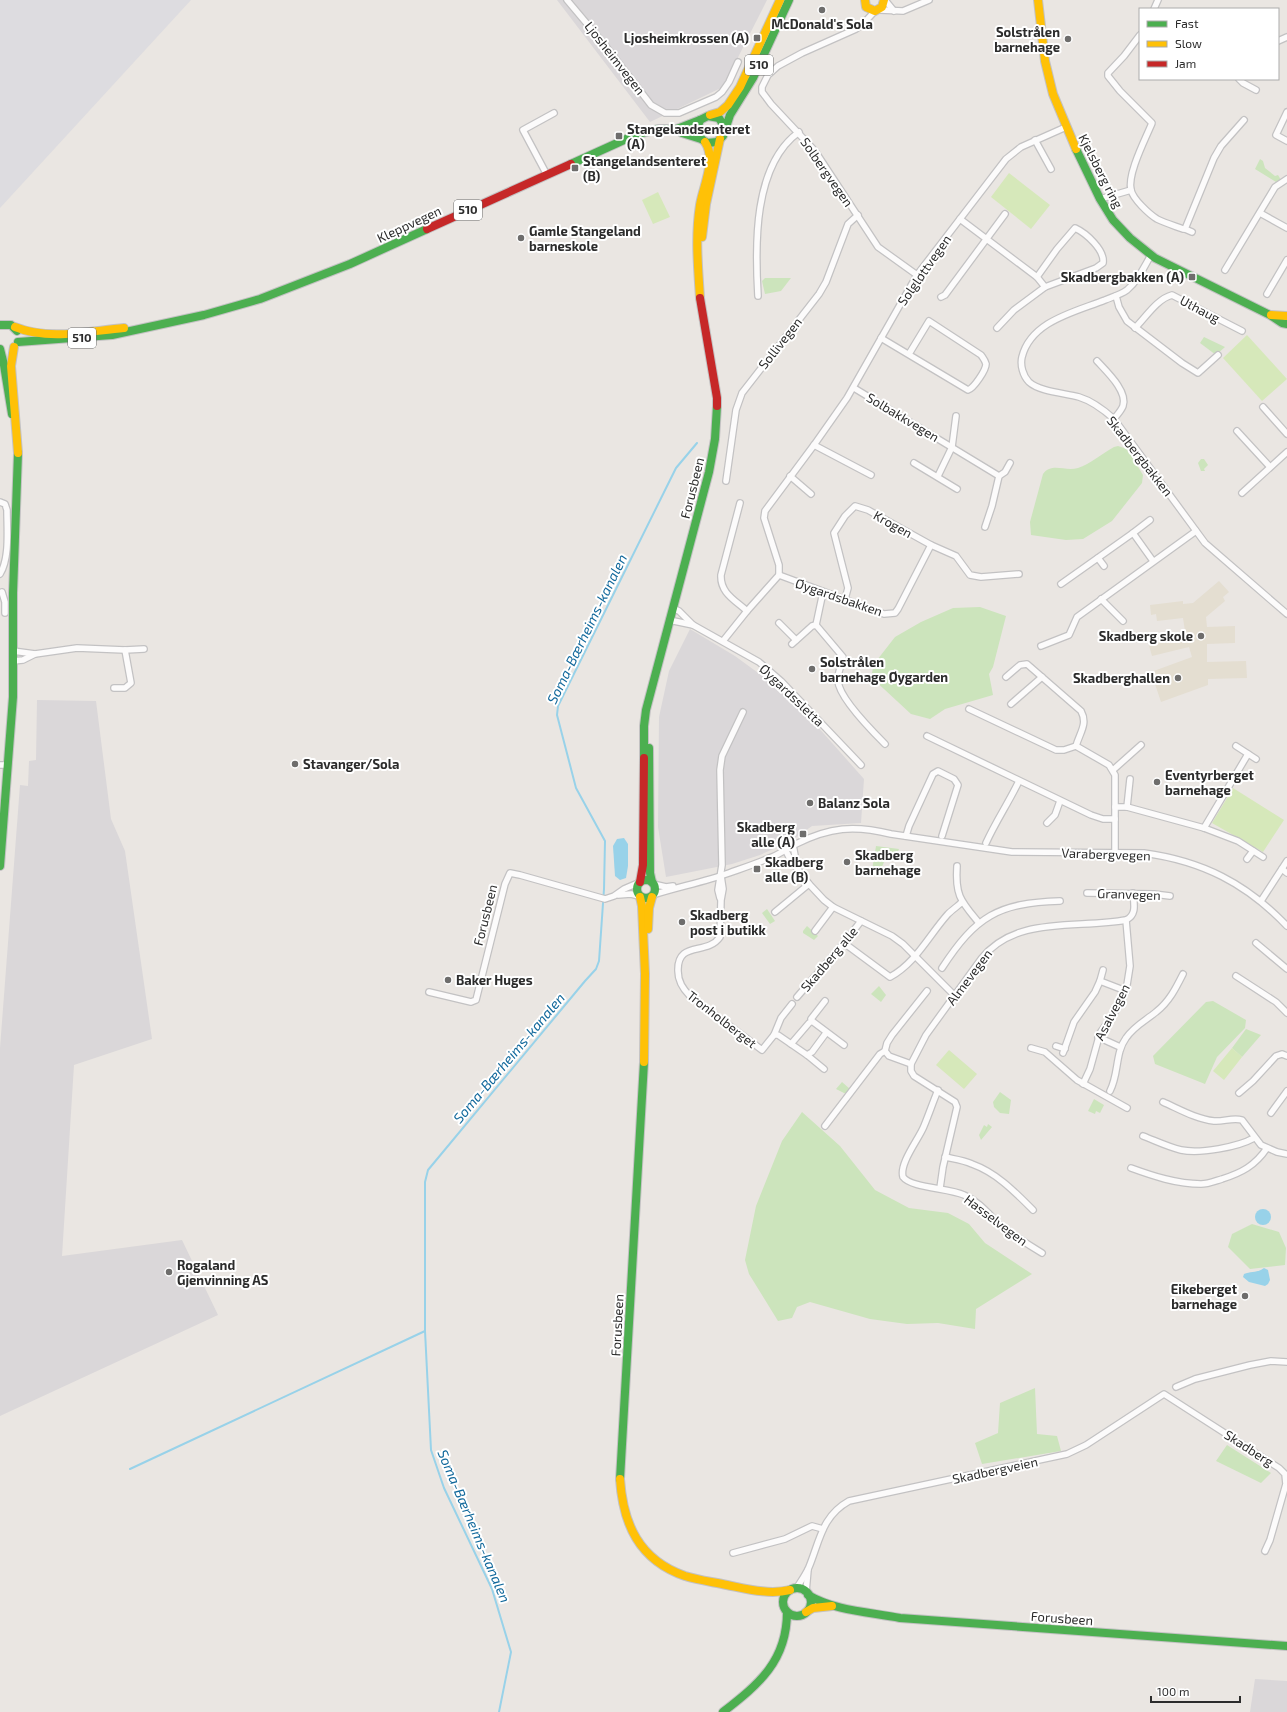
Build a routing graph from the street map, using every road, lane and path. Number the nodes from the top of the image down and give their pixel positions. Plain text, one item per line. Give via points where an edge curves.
1 (567, 0) edge
2 (780, 0) edge
3 (789, 0) edge
4 (885, 0) edge
5 (929, 0) edge
6 (1038, 0) edge
7 (864, 2) edge
8 (878, 10) junction
9 (894, 11) junction
10 (866, 21) junction
11 (1139, 36) edge
12 (738, 62) dead end
13 (1240, 80) edge
14 (1256, 90) dead end
15 (1287, 112) edge
16 (554, 113) dead end
17 (710, 115) junction
18 (700, 120) junction
19 (1244, 120) dead end
20 (1066, 127) junction
21 (725, 128) junction
22 (677, 129) junction
23 (799, 132) junction
24 (720, 139) junction
25 (703, 140) junction
26 (1036, 140) junction
27 (1287, 141) edge
28 (1051, 169) dead end
29 (547, 175) junction
30 (1287, 179) edge
31 (1131, 190) junction
32 (1100, 199) junction
33 (1260, 213) junction
34 (1005, 214) dead end
35 (858, 215) junction
36 (960, 219) junction
37 (1287, 228) edge
38 (1185, 229) junction
39 (1192, 232) dead end
40 (986, 240) junction
41 (1151, 255) junction
42 (1287, 260) edge
43 (1225, 270) dead end
44 (917, 275) junction
45 (1037, 277) junction
46 (699, 280) junction
47 (1044, 287) junction
48 (1267, 294) dead end
49 (758, 296) dead end
50 (1116, 296) junction
51 (941, 297) dead end
52 (1270, 315) junction
53 (1287, 316) edge
54 (1287, 324) edge
55 (0, 325) edge
56 (15, 327) junction
57 (146, 327) junction
58 (997, 328) dead end
59 (1135, 328) junction
60 (1242, 331) dead end
61 (881, 338) junction
62 (16, 345) junction
63 (0, 348) edge
64 (908, 354) junction
65 (1218, 356) dead end
66 (1097, 362) dead end
67 (854, 388) junction
68 (1263, 407) dead end
69 (956, 416) dead end
70 (1114, 419) junction
71 (16, 430) junction
72 (1237, 431) dead end
73 (1287, 434) edge
74 (814, 445) junction
75 (952, 447) junction
76 (1287, 452) edge
77 (914, 463) dead end
78 (1010, 463) dead end
79 (1270, 467) junction
80 (871, 474) dead end
81 (790, 476) junction
82 (938, 476) junction
83 (999, 476) junction
84 (726, 481) dead end
85 (957, 489) dead end
86 (1242, 493) dead end
87 (811, 494) dead end
88 (0, 502) edge
89 (740, 503) dead end
90 (1150, 520) dead end
91 (986, 527) dead end
92 (1196, 531) junction
93 (1133, 533) junction
94 (931, 545) junction
95 (1098, 558) junction
96 (1153, 560) junction
97 (1104, 566) dead end
98 (0, 574) edge
99 (1019, 574) dead end
100 (779, 575) junction
101 (1061, 584) dead end
102 (1, 590) edge
103 (823, 592) junction
104 (13, 593) junction
105 (845, 599) junction
106 (1101, 599) junction
107 (673, 608) junction
108 (747, 611) junction
109 (5, 614) dead end
110 (1287, 614) edge
111 (669, 620) junction
112 (1123, 621) dead end
113 (779, 623) dead end
114 (693, 625) junction
115 (816, 625) junction
116 (722, 640) junction
117 (1042, 646) dead end
118 (144, 649) dead end
119 (125, 650) junction
120 (13, 651) junction
121 (35, 654) junction
122 (13, 661) junction
123 (1006, 677) dead end
124 (1042, 677) junction
125 (114, 688) dead end
126 (650, 698) junction
127 (1011, 704) dead end
128 (969, 709) dead end
129 (743, 712) dead end
130 (927, 736) dead end
131 (885, 744) dead end
132 (1076, 746) junction
133 (1141, 746) dead end
134 (1236, 746) dead end
135 (1248, 754) junction
136 (1256, 759) dead end
137 (4, 765) edge
138 (861, 765) dead end
139 (1113, 770) junction
140 (3, 774) edge
141 (1130, 779) dead end
142 (1020, 781) junction
143 (1060, 801) junction
144 (1115, 807) junction
145 (1127, 807) junction
146 (1115, 819) junction
147 (1047, 823) dead end
148 (1204, 828) junction
149 (906, 836) junction
150 (942, 836) dead end
151 (986, 842) dead end
152 (793, 845) junction
153 (785, 849) junction
154 (1253, 851) junction
155 (1115, 853) junction
156 (1263, 857) dead end
157 (1247, 859) dead end
158 (1287, 861) edge
159 (0, 866) edge
160 (957, 866) dead end
161 (1282, 869) junction
162 (798, 870) junction
163 (1287, 873) edge
164 (721, 876) junction
165 (639, 882) junction
166 (653, 883) junction
167 (809, 884) junction
168 (686, 885) junction
169 (1087, 892) dead end
170 (1134, 893) junction
171 (616, 895) junction
172 (639, 896) junction
173 (652, 896) junction
174 (1170, 896) dead end
175 (1060, 900) dead end
176 (1261, 901) junction
177 (962, 902) junction
178 (833, 907) junction
179 (776, 912) dead end
180 (1126, 920) junction
181 (861, 921) junction
182 (979, 923) junction
183 (1287, 926) edge
184 (814, 931) dead end
185 (1256, 942) dead end
186 (844, 943) junction
187 (915, 956) junction
188 (942, 968) dead end
189 (1287, 969) edge
190 (1103, 970) dead end
191 (645, 974) junction
192 (1183, 974) dead end
193 (1236, 976) dead end
194 (1100, 981) junction
195 (927, 991) dead end
196 (1126, 991) junction
197 (429, 992) dead end
198 (954, 996) junction
199 (797, 997) dead end
200 (825, 1001) dead end
201 (792, 1004) dead end
202 (1287, 1013) edge
203 (812, 1021) junction
204 (826, 1033) junction
205 (774, 1035) junction
206 (1098, 1037) junction
207 (791, 1044) junction
208 (844, 1044) dead end
209 (1056, 1046) dead end
210 (1120, 1047) junction
211 (1032, 1048) dead end
212 (885, 1051) junction
213 (807, 1055) junction
214 (1287, 1056) edge
215 (911, 1064) junction
216 (824, 1070) dead end
217 (1083, 1084) junction
218 (938, 1090) junction
219 (1110, 1091) dead end
220 (1287, 1091) edge
221 (1239, 1092) dead end
222 (1163, 1102) dead end
223 (1127, 1108) dead end
224 (1271, 1113) dead end
225 (825, 1126) dead end
226 (1144, 1136) dead end
227 (1254, 1138) junction
228 (1266, 1148) junction
229 (1287, 1154) edge
230 (945, 1157) junction
231 (1131, 1168) dead end
232 (940, 1188) junction
233 (1033, 1210) dead end
234 (1042, 1253) dead end
235 (1287, 1362) edge
236 (1176, 1387) dead end
237 (1164, 1394) joint
238 (823, 1529) junction
239 (1265, 1551) dead end
240 (733, 1553) dead end
241 (809, 1568) junction
242 (755, 1590) junction
243 (793, 1590) junction
244 (807, 1594) junction
245 (836, 1606) junction
246 (785, 1609) junction
247 (803, 1614) junction
248 (784, 1639) junction
249 (1287, 1646) edge
250 (723, 1712) edge

1 - 12 street, Ljosheimvegen via 651,105 665,113 679,113 716,97 729,82
2 - 17 main road, 510 via 738,91 720,112
3 - 21 main road, 510 via 757,70
4 - 8 main road via 884,5
4 - 9 street
5 - 9 street via 904,11
6 - 20 main road, Kjelsberg ring via 1047,72
7 - 8 main road
7 - 10 street
8 - 9 street
8 - 10 street, Solbergvegen
10 - 23 street, Solbergvegen via 856,29 778,66 768,75 762,87 763,95
11 - 31 street via 1108,73 1120,91 1152,123 1133,170
13 - 14 street
15 - 27 street via 1276,135
16 - 29 street via 523,130
17 - 18 main road, 510
17 - 21 main road via 721,120
18 - 22 main road, Kleppvegen / 510
18 - 25 main road via 697,129
19 - 38 street via 1214,158
20 - 26 street, Solgløttvegen
20 - 32 main road, Kjelsberg ring
21 - 24 main road, 510
22 - 25 main road, Kleppvegen / 510
22 - 29 main road, Kleppvegen / 510 via 651,130 635,135
23 - 35 street, Solbergvegen via 815,151
23 - 49 street via 783,145 766,186 757,234
24 - 25 main road, 510 via 712,143
24 - 46 main road, Forusbeen via 706,204
25 - 46 main road, Forusbeen via 709,148 710,159 698,219 696,249
26 - 28 street
26 - 36 street, Solgløttvegen via 1020,147 1006,159
29 - 57 main road, Kleppvegen / 510 via 350,264 286,290 224,310
30 - 33 street via 1275,187
31 - 32 street
31 - 38 street via 1142,206 1157,219
32 - 41 main road, Kjelsberg ring via 1121,229
33 - 37 street
33 - 43 street
34 - 40 street
35 - 44 street, Solbergvegen via 882,251
35 - 84 street, Sollivegen via 848,224 819,294 742,393 736,410
36 - 40 street
36 - 44 street, Solgløttvegen
38 - 39 street
40 - 45 street
40 - 51 street
41 - 50 street, Skadbergbakken via 1132,285
41 - 52 main road, Kjelsberg ring
42 - 48 street
44 - 61 street, Solgløttvegen
45 - 47 street
45 - 47 street via 1075,228 1095,245 1103,257 1102,265
46 - 107 main road, Forusbeen via 717,398 717,426 709,472
47 - 58 street via 1014,310
50 - 59 street via 1127,321
50 - 70 street, Skadbergbakken via 1051,322 1027,345 1021,361 1024,375 1035,386 1087,400
52 - 53 main road, Kjelsberg ring
52 - 54 main road, Kjelsberg ring
55 - 56 main road, Kleppvegen / 510
56 - 57 main road, Kleppvegen / 510 via 22,331 48,334
56 - 62 main road via 18,332
57 - 62 main road, Kleppvegen / 510 via 112,335
59 - 60 street, Uthaug via 1160,302 1172,295
59 - 65 street via 1198,373
61 - 64 street
61 - 67 street, Solgløttvegen
62 - 63 main road, Kleppvegen / 510 via 4,350
62 - 71 main road via 11,366
63 - 71 main road via 4,360 8,400
64 - 64 street via 929,321 981,355 986,361 986,366 973,387 968,390
66 - 70 street via 1115,381 1123,398 1123,405
67 - 74 street, Solgløttvegen
67 - 75 street, Solbakkvegen
68 - 73 street
69 - 75 street, Solbakkvegen
70 - 92 street, Skadbergbakken
71 - 104 main road via 18,450
72 - 79 street
74 - 80 street
74 - 81 street, Solgløttvegen
75 - 82 street
75 - 83 street, Solbakkvegen
76 - 79 street
77 - 82 street
78 - 83 street
79 - 86 street
81 - 87 street
81 - 100 street, Solgløttvegen via 764,515 779,565
82 - 85 street
83 - 91 street
88 - 98 street via 5,504 7,510 6,559
89 - 108 street via 720,582 726,592
90 - 93 street
92 - 96 street
92 - 110 street, Skadbergbakken via 1206,543
93 - 95 street
93 - 96 street
94 - 99 street, Krogen via 956,556 967,571 975,576
94 - 105 street, Øygardsbakken via 895,613 884,614
94 - 105 street, Krogen via 868,510 855,506 834,533 848,588
95 - 97 street
95 - 101 street
96 - 106 street
100 - 103 street, Øygardsbakken
100 - 108 street
102 - 104 street
102 - 109 street
103 - 105 street, Øygardsbakken
103 - 115 street
104 - 120 main road
106 - 112 street
106 - 117 street via 1077,617 1069,635
107 - 111 main road, Forusbeen
107 - 114 street, Øygardssletta
108 - 116 street
111 - 114 street, Øygardssletta
111 - 126 main road, Forusbeen
113 - 115 street via 794,642
114 - 116 street, Øygardssletta
115 - 131 street via 843,657 838,685 858,716
116 - 138 street, Øygardssletta via 771,671
118 - 119 street
119 - 121 street via 77,648
119 - 125 street via 131,683 125,688
120 - 121 street
120 - 122 main road
121 - 122 street
122 - 137 main road via 13,697
123 - 124 street via 1024,664 1031,666
124 - 127 street
124 - 132 street via 1077,707 1085,718
126 - 165 main road, Forusbeen via 644,726 643,865
126 - 166 main road, Forusbeen via 650,873
128 - 132 street via 1056,750
129 - 164 street, Tronholberget via 722,756 720,770
130 - 142 street
132 - 139 street via 1109,765
133 - 139 street
134 - 135 street
135 - 136 street
135 - 148 street
137 - 140 main road
139 - 144 street
140 - 159 main road
141 - 145 street
142 - 143 street
142 - 151 street
143 - 146 street via 1103,819
143 - 147 street via 1055,815
144 - 145 street
144 - 146 street
145 - 148 street
146 - 155 street
148 - 154 street via 1238,841
149 - 150 street via 933,774 938,771 954,779 958,785
149 - 152 street, Varabergvegen via 875,830 834,829
149 - 155 street, Varabergvegen via 1005,852
152 - 153 street, Varabergvegen
152 - 162 street, Skadberg alle
153 - 162 street, Skadberg alle
153 - 164 street, Varabergvegen via 772,852 756,862
154 - 156 street
154 - 157 street
155 - 176 street, Varabergvegen via 1144,853 1182,860 1227,878
158 - 161 street
160 - 177 street via 957,886
161 - 163 street
161 - 176 street
162 - 167 street, Skadberg alle
164 - 168 street, Varabergvegen
164 - 205 street, Tronholberget via 723,889 720,937 713,943 680,956 680,983 690,996 762,1050
165 - 166 main road, Forusbeen via 648,880
165 - 171 street, Forusbeen
165 - 172 main road, Forusbeen via 636,892
166 - 168 street via 666,887
166 - 173 main road, Forusbeen via 655,888
167 - 178 street, Skadberg alle
167 - 179 street
168 - 173 street
169 - 170 street, Granvegen
170 - 174 street, Granvegen
170 - 180 street via 1134,914
171 - 172 street, Forusbeen via 625,893
171 - 197 street, Forusbeen via 605,899 596,898 510,873 504,884 476,1000 471,1002
172 - 173 main road, Forusbeen via 644,899
172 - 191 main road, Forusbeen via 642,906
173 - 191 main road, Forusbeen
175 - 182 street via 1028,902 992,915
176 - 183 street, Varabergvegen
177 - 182 street
177 - 187 street via 948,913
178 - 181 street, Skadberg alle
178 - 184 street
180 - 196 street, Asalvegen via 1130,966
180 - 198 street, Almevegen via 1041,927 1014,933 987,951
181 - 186 street, Skadberg alle
181 - 187 street, Skadberg alle via 892,936
182 - 188 street via 967,933
185 - 189 street
186 - 187 street via 890,977
186 - 199 street, Skadberg alle
187 - 198 street, Skadberg alle
190 - 194 street
191 - 242 main road, Forusbeen via 644,1077 620,1479 621,1504 636,1540 661,1564 694,1578
192 - 210 street via 1165,1004 1136,1026
193 - 202 street via 1276,1002
194 - 196 street
194 - 209 street via 1074,1022 1064,1051
195 - 212 street via 892,1035
196 - 206 street, Asalvegen
198 - 215 street, Almevegen via 926,1035
200 - 203 street
201 - 205 street, Tronholberget via 781,1018
203 - 204 street
203 - 207 street
204 - 208 street
204 - 213 street
205 - 207 street, Tronholberget via 784,1038
206 - 210 street
206 - 217 street, Asalvegen via 1090,1069
207 - 213 street, Tronholberget
210 - 219 street via 1117,1072
211 - 217 street via 1045,1052 1070,1076
212 - 215 street via 889,1056
212 - 225 street via 880,1054
213 - 216 street, Tronholberget
214 - 221 street via 1276,1056
215 - 218 street via 914,1076
217 - 223 street
218 - 230 street via 954,1101 957,1107
218 - 232 street, Hasselvegen via 902,1174 905,1180 910,1182
220 - 224 street
222 - 227 street via 1213,1121 1242,1120
226 - 227 street via 1189,1151 1230,1146
227 - 228 street
228 - 229 street
228 - 231 street via 1245,1171 1200,1184 1158,1178
230 - 232 street
230 - 233 street via 973,1164 990,1172
232 - 234 street, Hasselvegen via 970,1198 1019,1240
235 - 236 street via 1255,1364 1201,1377
237 - 238 street, Skadbergveien via 1067,1454 849,1501 833,1512
237 - 239 street, Skadberg via 1285,1474 1286,1484
238 - 240 street via 812,1526 785,1539
238 - 241 street, Skadbergveien
241 - 243 street, Skadbergveien
241 - 244 street, Skadbergveien
242 - 243 main road, Forusbeen
242 - 246 main road, Forusbeen via 773,1596
243 - 244 main road, Forusbeen
243 - 246 main road via 784,1596
244 - 245 main road, Forusbeen via 814,1600
244 - 247 main road via 810,1606
245 - 247 main road, Forusbeen via 813,1608
245 - 249 main road, Forusbeen via 900,1618
246 - 247 main road, Forusbeen via 793,1616
246 - 248 main road via 787,1625
247 - 248 main road via 795,1619
248 - 250 main road via 772,1665 762,1678

